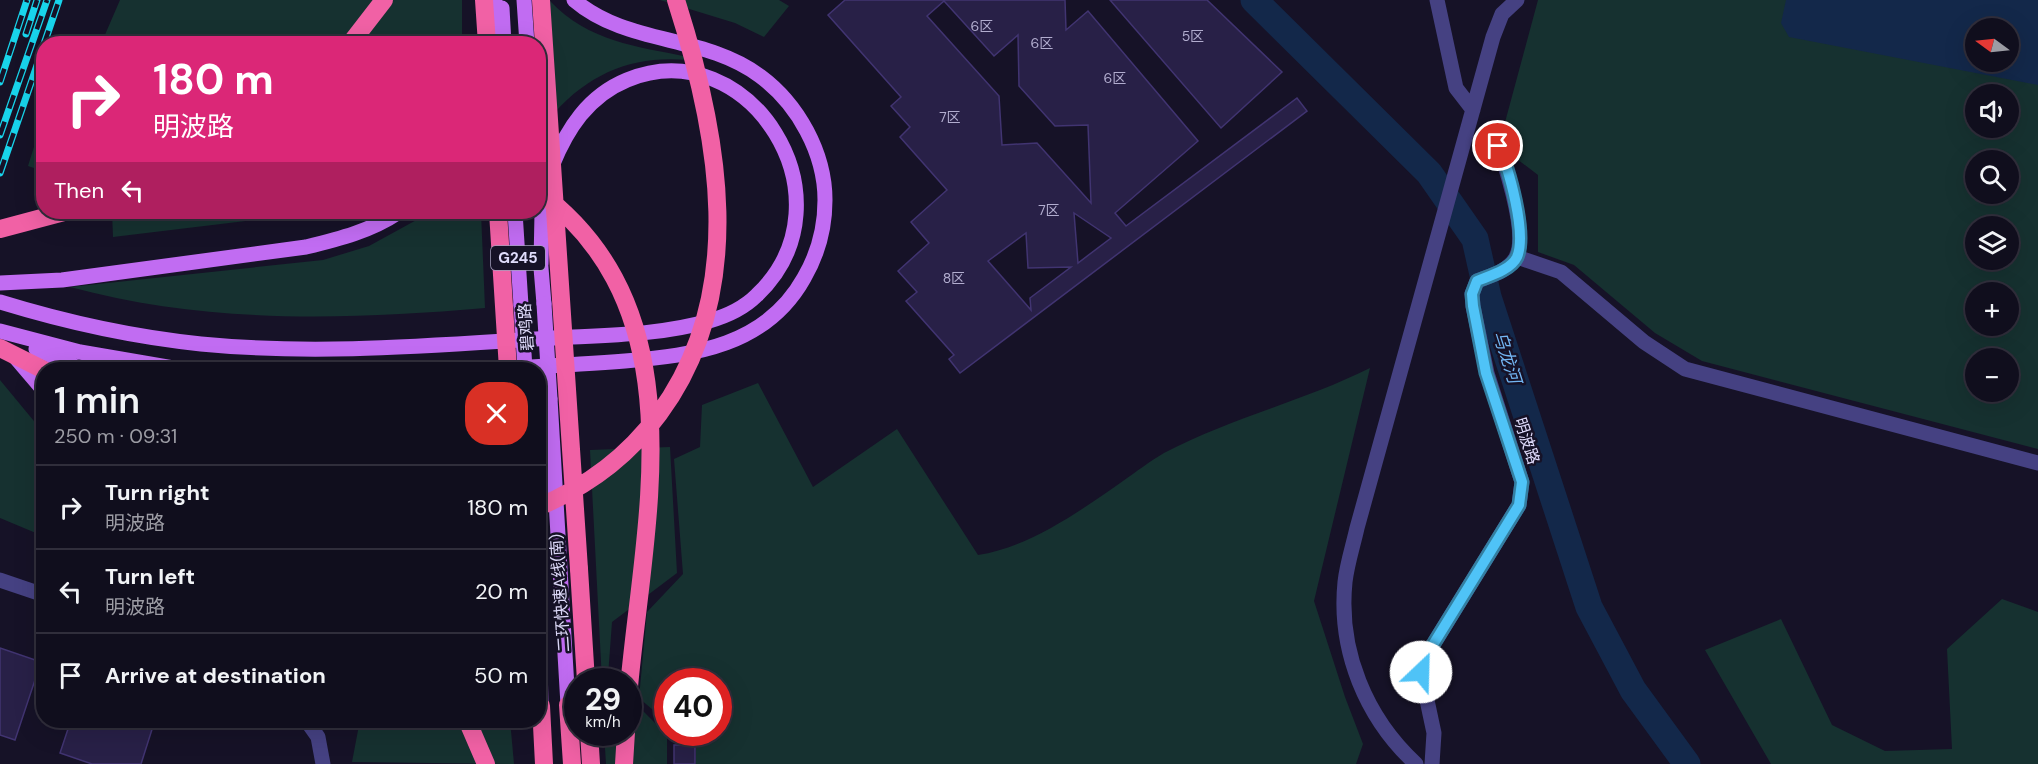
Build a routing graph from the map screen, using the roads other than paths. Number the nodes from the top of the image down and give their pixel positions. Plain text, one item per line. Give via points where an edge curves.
1 (384, 0) edge
2 (484, 0) edge
3 (495, 0) edge
4 (501, 0) edge
5 (524, 0) edge
6 (542, 0) edge
7 (574, 0) edge
8 (675, 0) edge
9 (1437, 0) edge
10 (1516, 0) edge
11 (356, 36) edge
12 (487, 36) edge
13 (489, 36) edge
14 (503, 36) edge
15 (526, 36) edge
16 (544, 36) edge
17 (546, 62) edge
18 (1473, 110) junction
19 (1492, 131) dead end
20 (546, 193) edge
21 (546, 197) edge
22 (38, 219) edge
23 (385, 219) edge
24 (498, 219) edge
25 (515, 219) edge
26 (538, 219) edge
27 (542, 219) edge
28 (0, 229) edge
29 (1511, 263) junction
30 (541, 264) junction
31 (0, 283) edge
32 (0, 302) edge
33 (0, 332) edge
34 (0, 342) edge
35 (0, 348) edge
36 (66, 362) edge
37 (138, 362) edge
38 (508, 362) edge
39 (525, 362) edge
40 (36, 366) edge
41 (546, 366) edge
42 (36, 382) edge
43 (2038, 463) edge
44 (546, 503) edge
45 (0, 580) edge
46 (36, 592) edge
47 (566, 668) edge
48 (585, 668) edge
49 (631, 668) edge
50 (312, 728) edge
51 (470, 728) edge
52 (535, 728) edge
53 (540, 728) edge
54 (571, 746) edge
55 (590, 746) edge
56 (625, 746) edge
57 (323, 764) edge
58 (486, 764) edge
59 (533, 764) edge
60 (544, 764) edge
61 (572, 764) edge
62 (591, 764) edge
63 (624, 764) edge
64 (1416, 764) edge
65 (1432, 764) edge

1 - 11 highway
2 - 12 highway
3 - 13 main road
4 - 14 main road
5 - 15 main road
6 - 16 highway, 二环快速A线(南), bridge
7 - 41 main road via 616,27 732,58 762,76 797,114 819,162 825,197 822,233 809,269 790,300 768,322 742,338 713,349 674,356
8 - 44 highway, bridge via 703,99 716,179 718,241 710,302 684,373 651,425 596,476
9 - 18 street via 1456,88
10 - 18 street via 1502,14 1492,37
17 - 48 highway, 二环快速A线(南), bridge
18 - 64 street via 1345,582 1348,641 1366,700 1388,736
19 - 29 street via 1505,160 1520,232
20 - 32 main road via 559,149 585,110 619,83 660,73 706,78 745,99 766,118 782,143 793,170 797,198 795,228 784,257 751,301 730,313 693,325 645,331 397,348 280,350 140,336
21 - 49 highway, bridge via 572,220 606,264 631,318 646,373 651,430 650,489
22 - 28 highway
23 - 31 main road via 360,231 306,247 63,279
24 - 38 highway, bridge
25 - 39 main road, 碧鸡路 / G245, bridge
26 - 30 main road, 碧鸡路 / G245
27 - 30 main road
29 - 43 street via 1561,272 1644,342 1686,369
29 - 65 street, 明波路 via 1477,281 1472,294 1486,373 1522,482 1519,505 1423,661 1421,672 1434,733
30 - 47 main road, 碧鸡路 / G245, bridge
33 - 36 main road
33 - 37 main road
34 - 42 main road
35 - 40 highway, bridge
45 - 46 street
50 - 57 street via 318,737
51 - 58 highway
52 - 59 highway
53 - 60 highway
54 - 61 highway, 碧鸡路 / G245
55 - 62 highway
56 - 63 highway

